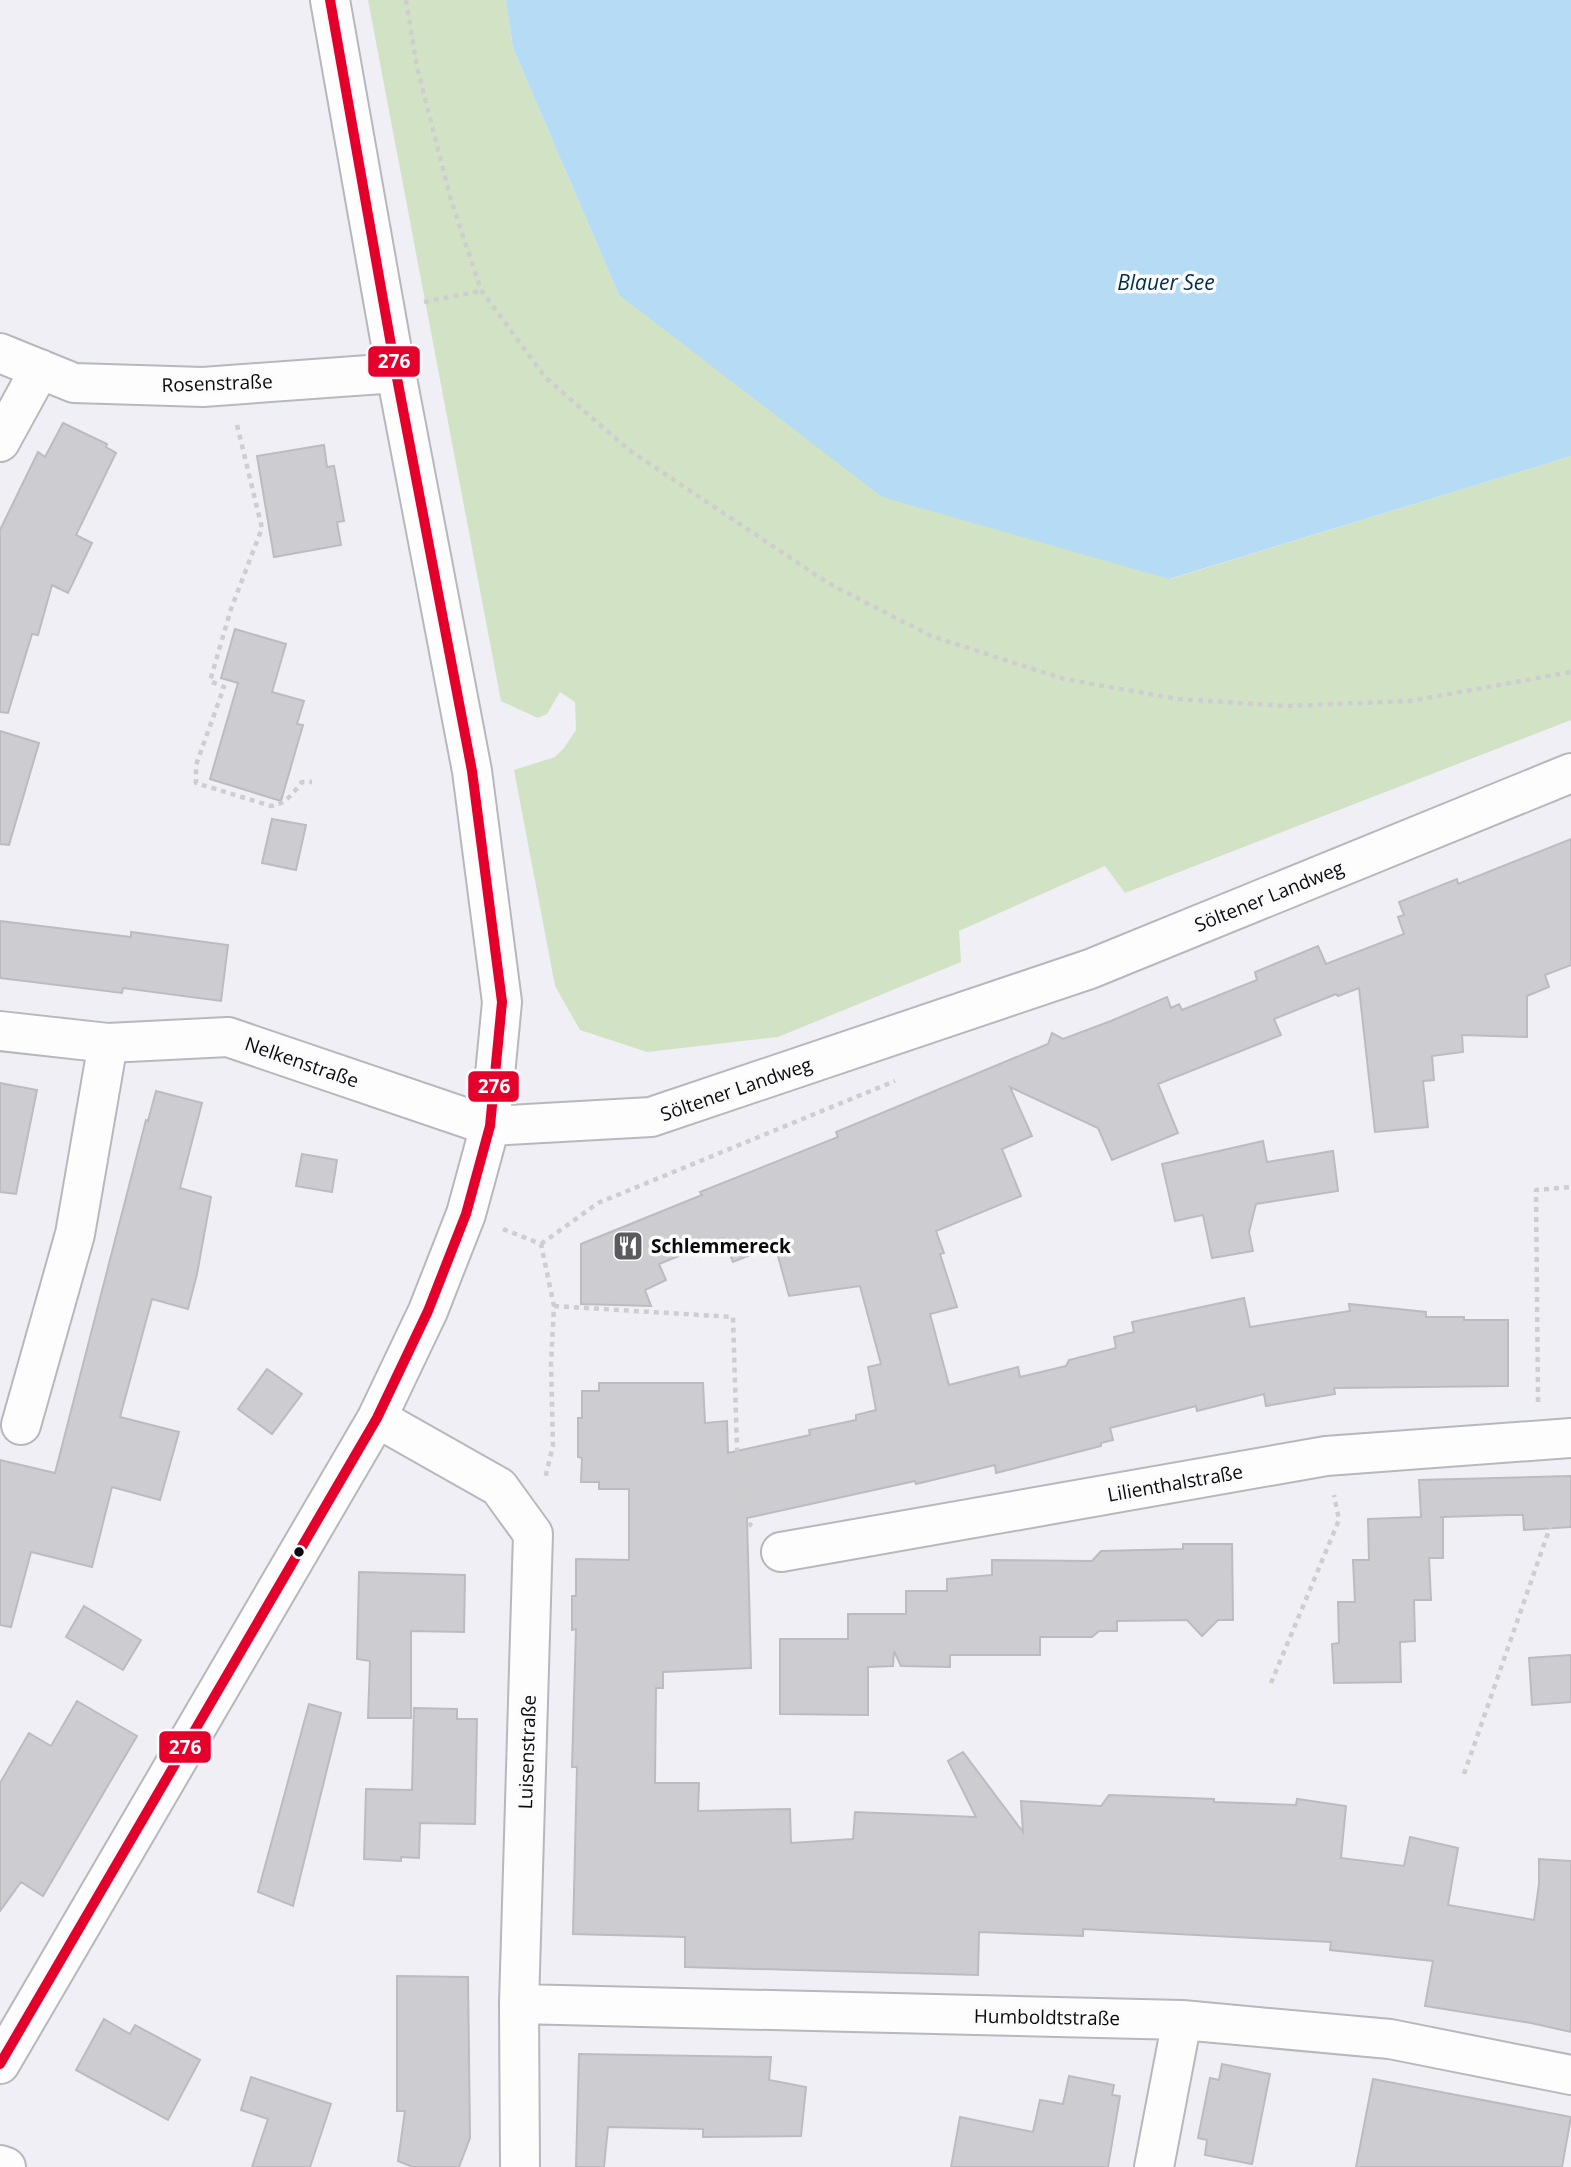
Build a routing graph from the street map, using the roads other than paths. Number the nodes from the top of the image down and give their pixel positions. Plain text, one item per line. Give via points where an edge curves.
1 (330, 0) edge
2 (0, 353) edge
3 (40, 369) junction
4 (396, 373) junction
5 (0, 442) edge
6 (1571, 774) edge
7 (0, 1031) edge
8 (107, 1043) junction
9 (490, 1126) junction
10 (377, 1418) junction
11 (20, 1425) dead end
12 (1553, 1439) edge
13 (781, 1552) road end
14 (519, 2004) junction
15 (1182, 2020) junction
16 (0, 2064) edge
17 (1571, 2075) edge
18 (0, 2165) edge
19 (6, 2167) edge
20 (520, 2167) edge
21 (1154, 2167) edge

1 - 4 street
2 - 3 street, Rosenstraße
3 - 4 street, Rosenstraße via 74,383 203,387
3 - 5 street
4 - 9 street via 472,771 502,1002
6 - 9 street, Söltener Landweg via 1090,969 651,1117
7 - 8 street, Nelkenstraße
8 - 9 street, Nelkenstraße via 228,1037
8 - 11 street via 75,1234
9 - 10 street via 466,1214 428,1311
10 - 14 street, Luisenstraße via 499,1487 533,1534
10 - 16 street
12 - 13 street, Lilienthalstraße via 1326,1456
14 - 15 street, Humboldtstraße
14 - 20 street, Luisenstraße
15 - 17 street, Humboldtstraße via 1390,2039
15 - 21 street
18 - 19 street

